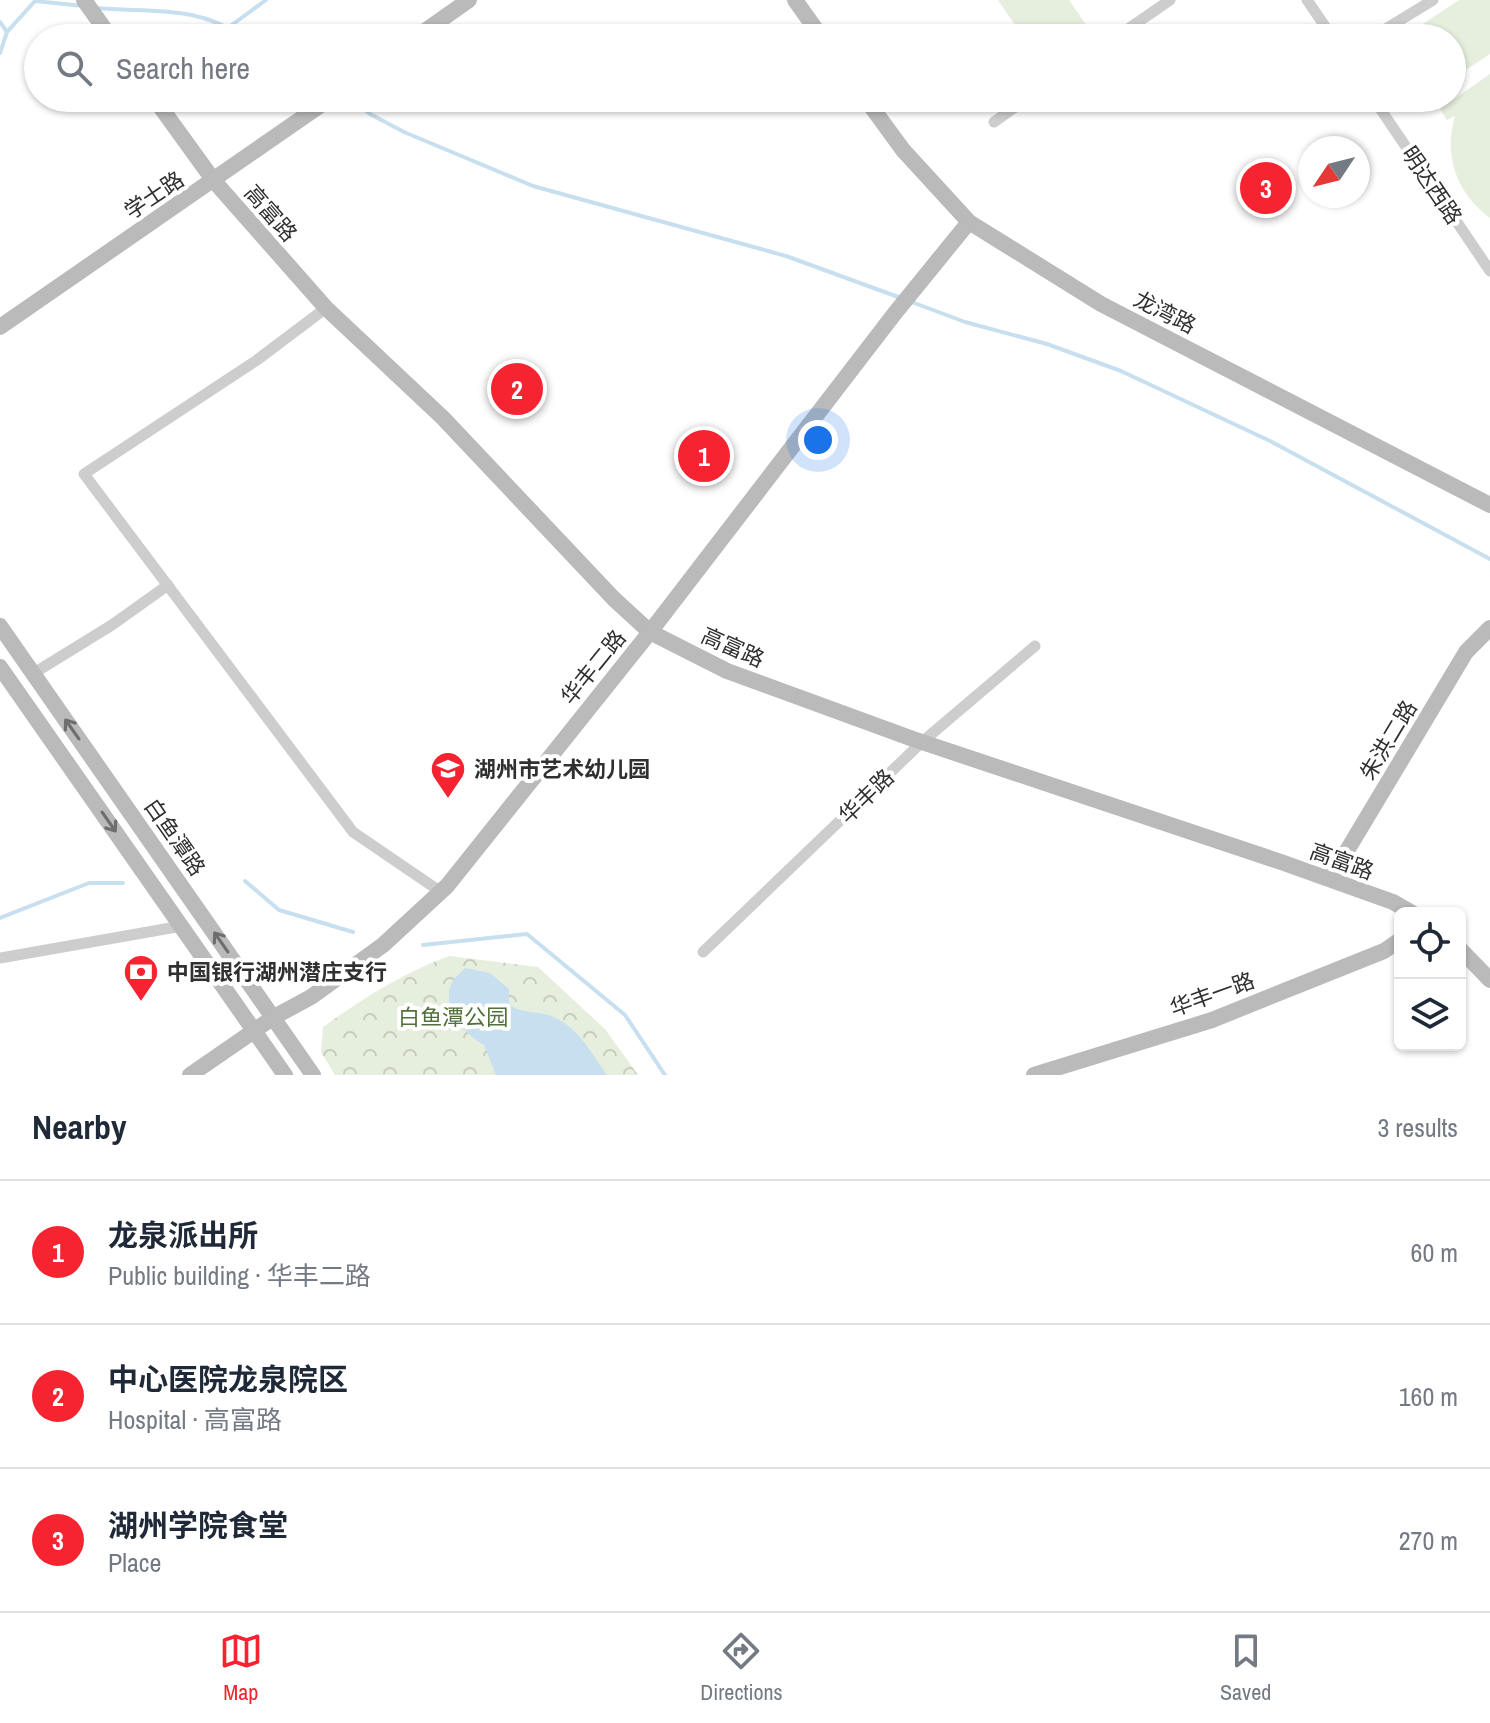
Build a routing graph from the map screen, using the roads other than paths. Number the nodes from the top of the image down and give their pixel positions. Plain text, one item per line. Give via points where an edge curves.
1 (84, 0) edge
2 (469, 0) edge
3 (795, 0) edge
4 (1170, 0) edge
5 (1307, 0) edge
6 (1433, 0) edge
7 (101, 24) edge
8 (435, 24) edge
9 (812, 24) edge
10 (1135, 24) edge
11 (1323, 24) edge
12 (1394, 24) edge
13 (164, 112) edge
14 (310, 112) edge
15 (875, 112) edge
16 (1008, 112) edge
17 (1382, 112) edge
18 (994, 122) dead end
19 (214, 181) junction
20 (969, 222) junction
21 (1490, 271) edge
22 (326, 308) junction
23 (0, 327) edge
24 (1490, 505) edge
25 (168, 585) junction
26 (0, 626) edge
27 (1490, 628) edge
28 (650, 632) junction
29 (1035, 646) dead end
30 (0, 667) edge
31 (34, 673) junction
32 (922, 742) junction
33 (1330, 879) junction
34 (441, 892) junction
35 (1402, 907) edge
36 (182, 926) junction
37 (1394, 944) edge
38 (703, 952) dead end
39 (1466, 955) edge
40 (0, 958) edge
41 (1490, 980) edge
42 (274, 1017) junction
43 (254, 1030) junction
44 (190, 1075) edge
45 (285, 1075) edge
46 (313, 1075) edge
47 (1034, 1075) edge

1 - 7 street
2 - 8 street
3 - 9 street
4 - 10 street
5 - 11 street
6 - 12 street
13 - 19 street, 高富路
14 - 19 street, 学士路
15 - 20 street, 龙湾路
16 - 18 street
17 - 21 street, 明达西路
19 - 22 street, 高富路
19 - 23 street, 学士路
20 - 24 street, 龙湾路 via 1101,304
20 - 28 street, 华丰二路
22 - 25 street via 84,474
22 - 28 street, 高富路 via 443,418
25 - 31 street
25 - 34 street via 353,832
26 - 31 street, 白鱼潭路
27 - 33 street, 朱洪二路 via 1466,652
28 - 32 street, 高富路 via 727,671
28 - 34 street, 华丰二路
29 - 32 street, 华丰路
30 -> 36 street, 白鱼潭路
42 -> 31 street, 白鱼潭路
32 - 33 street, 高富路
32 - 38 street, 华丰路
33 - 35 street, 高富路
34 - 42 street, 华丰二路 via 383,945
36 - 40 street
36 - 43 street, 白鱼潭路
37 - 47 street, 华丰一路 via 1212,1020
39 - 41 street
42 - 43 street, 华丰二路
42 - 46 street, 白鱼潭路
43 - 44 street, 华丰二路
43 - 45 street, 白鱼潭路

